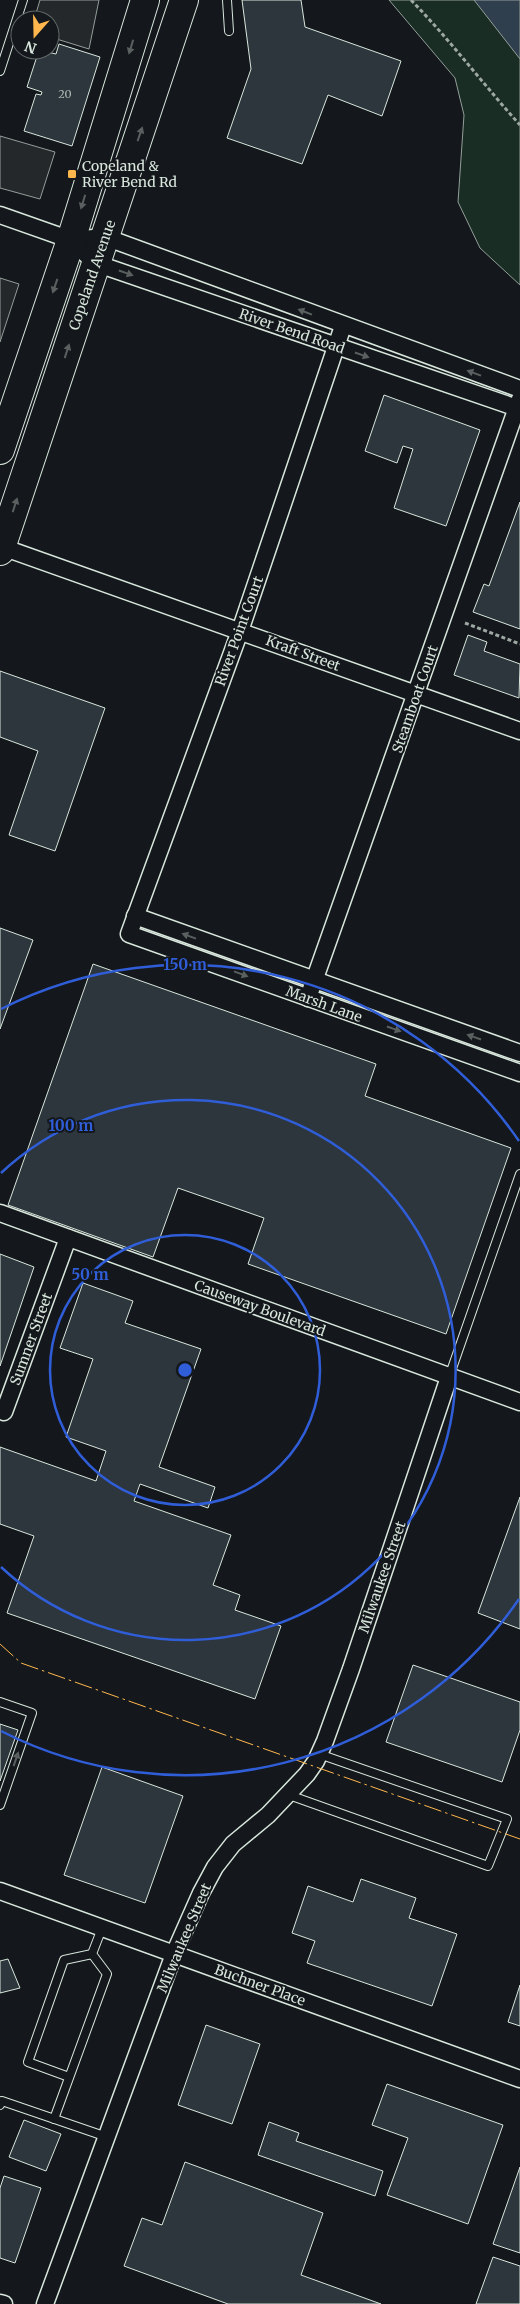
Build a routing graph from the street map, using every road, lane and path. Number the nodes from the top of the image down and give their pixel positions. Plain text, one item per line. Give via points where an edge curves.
1 (23, 0) edge
2 (145, 0) edge
3 (184, 0) edge
4 (227, 0) edge
5 (411, 0) edge
6 (228, 31) dead end
7 (0, 71) edge
8 (520, 125) edge
9 (0, 215) edge
10 (104, 237) junction
11 (71, 240) junction
12 (96, 263) junction
13 (343, 326) junction
14 (336, 346) junction
15 (520, 389) edge
16 (519, 405) edge
17 (0, 450) edge
18 (1, 549) edge
19 (465, 623) dead end
20 (240, 631) junction
21 (520, 644) edge
22 (417, 694) junction
23 (520, 731) edge
24 (135, 916) junction
25 (129, 934) joint
26 (314, 981) junction
27 (308, 998) junction
28 (520, 1053) edge
29 (520, 1073) edge
30 (520, 1174) edge
31 (0, 1213) edge
32 (68, 1238) junction
33 (450, 1376) junction
34 (520, 1402) edge
35 (4, 1412) dead end
36 (0, 1702) edge
37 (319, 1754) junction
38 (289, 1795) junction
39 (0, 1805) edge
40 (0, 1891) edge
41 (102, 1928) junction
42 (92, 1954) junction
43 (174, 1954) junction
44 (69, 2077) junction
45 (520, 2079) edge
46 (0, 2105) edge
47 (54, 2119) junction
48 (106, 2137) junction
49 (45, 2304) edge

1 - 7 lane
2 -> 11 highway
10 -> 3 highway, Copeland Avenue
4 - 6 lane
5 - 8 path
9 - 11 street, River Bend Road
10 - 11 street, River Bend Road
10 - 12 highway, Copeland Avenue
13 -> 10 street, River Bend Road
11 - 12 street, River Bend Road
11 -> 17 highway
12 -> 14 street, River Bend Road
18 -> 12 highway, Copeland Avenue
13 - 14 street, River Point Court
15 -> 13 street, River Bend Road
14 -> 16 street, River Bend Road
14 - 20 street, River Point Court
16 - 22 street, Steamboat Court
18 - 20 street, Kraft Street
19 - 21 path
20 - 22 street, Kraft Street
20 - 24 street, River Point Court
22 - 23 street, Kraft Street
22 - 26 street, Steamboat Court
24 - 25 street, River Point Court
26 -> 24 street, Marsh Lane
25 -> 27 street, Marsh Lane
26 - 27 street, Steamboat Court
28 -> 26 street, Marsh Lane
27 -> 29 street, Marsh Lane
30 - 33 lane
31 - 32 street, Causeway Boulevard
32 - 33 street, Causeway Boulevard
32 - 35 street, Sumner Street
33 - 34 street, Causeway Boulevard
33 - 37 street, Milwaukee Street
39 -> 36 lane via 32,1713
37 - 38 street, Milwaukee Street
37 - 38 lane via 507,1819 488,1866
38 - 43 street, Milwaukee Street via 233,1844 215,1867
40 - 41 street, Buchner Place
41 - 42 lane
41 - 43 street, Buchner Place
42 - 44 lane via 107,1974
42 - 44 lane via 64,1960 28,2062
43 - 45 street, Buchner Place
43 - 48 street, Milwaukee Street
44 - 47 lane
46 - 47 lane via 2,2101
47 - 48 lane
48 - 49 street, Milwaukee Street

